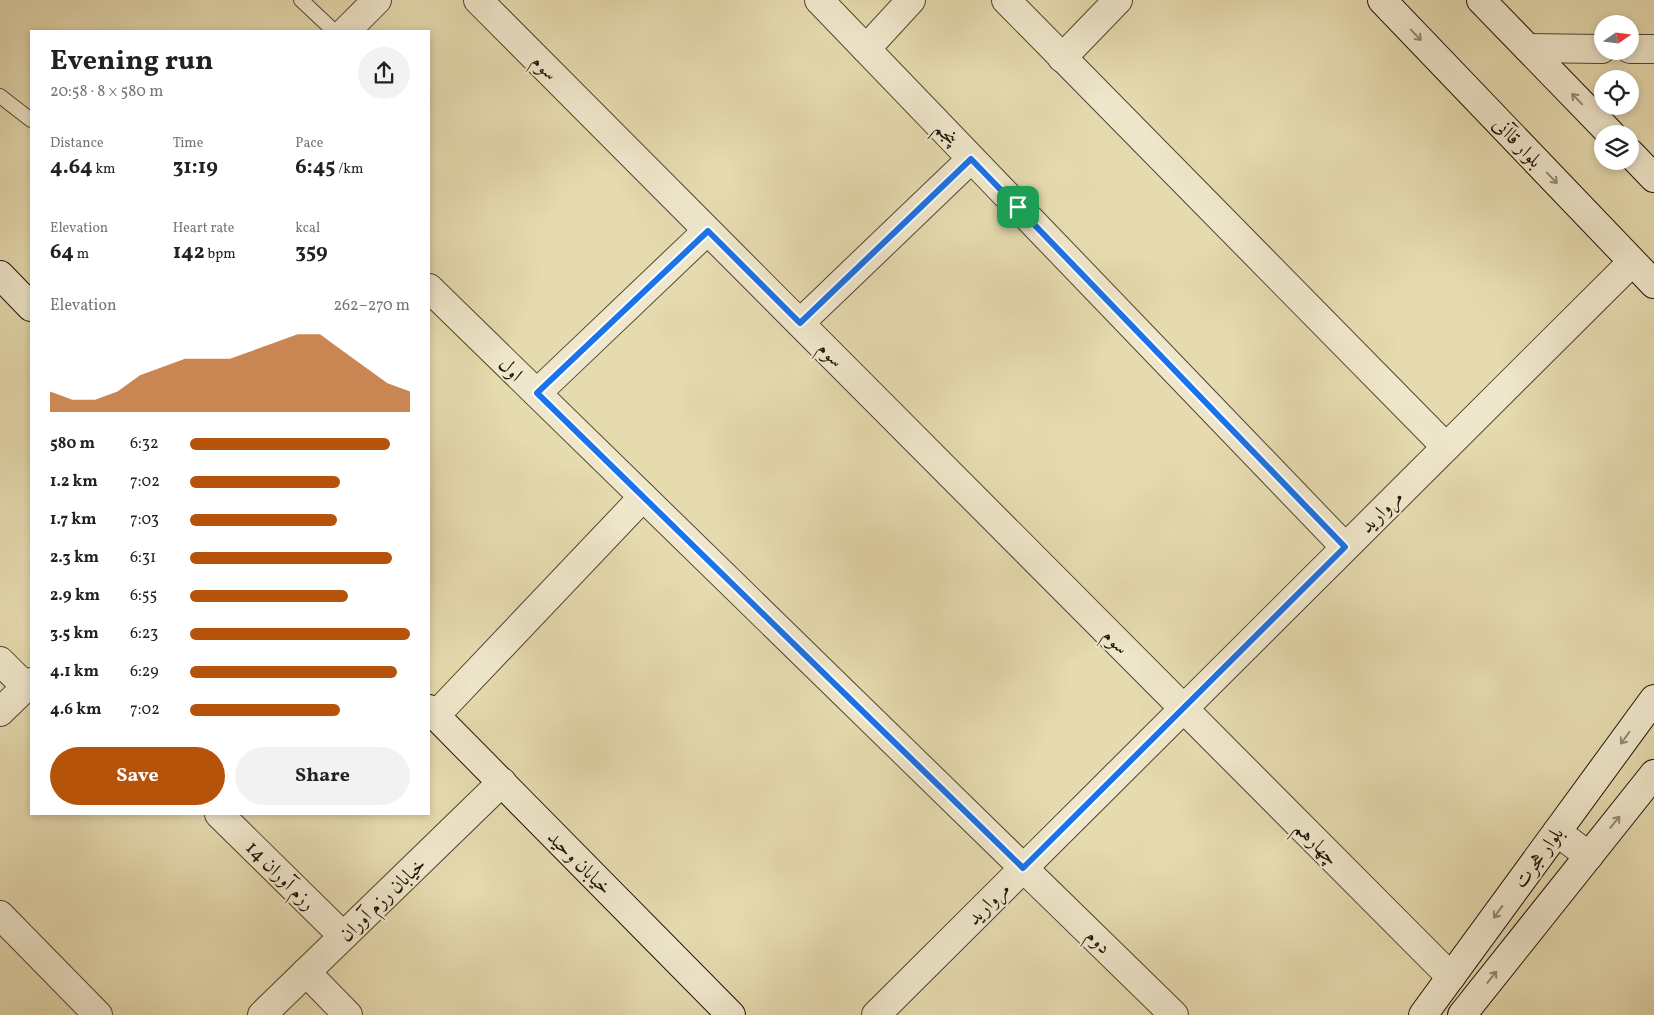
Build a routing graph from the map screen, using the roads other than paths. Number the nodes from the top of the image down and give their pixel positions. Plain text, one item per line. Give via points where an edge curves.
1 (301, 0) edge
2 (377, 0) edge
3 (478, 0) edge
4 (819, 0) edge
5 (910, 0) edge
6 (1006, 0) edge
7 (1118, 0) edge
8 (1382, 0) edge
9 (1481, 0) edge
10 (333, 30) edge
11 (347, 30) edge
12 (1528, 48) junction
13 (1594, 48) edge
14 (866, 49) junction
15 (1639, 49) edge
16 (1654, 49) edge
17 (1062, 58) junction
18 (0, 96) edge
19 (30, 119) edge
20 (1602, 125) edge
21 (971, 159) junction
22 (1639, 162) edge
23 (1654, 178) edge
24 (708, 231) junction
25 (1632, 262) junction
26 (0, 275) edge
27 (1654, 284) edge
28 (430, 289) edge
29 (30, 306) edge
30 (800, 323) junction
31 (537, 393) junction
32 (1446, 447) junction
33 (643, 497) junction
34 (1345, 547) junction
35 (0, 661) edge
36 (29, 684) edge
37 (1654, 699) edge
38 (1184, 708) junction
39 (0, 712) edge
40 (432, 713) edge
41 (1654, 774) edge
42 (502, 782) junction
43 (220, 815) edge
44 (1557, 832) junction
45 (1589, 856) junction
46 (1023, 868) junction
47 (0, 915) edge
48 (343, 936) junction
49 (306, 972) junction
50 (1451, 977) junction
51 (98, 1015) edge
52 (262, 1015) edge
53 (348, 1015) edge
54 (731, 1015) edge
55 (876, 1015) edge
56 (1174, 1015) edge
57 (1423, 1015) edge
58 (1462, 1015) edge

1 - 10 lane
2 - 11 street
3 - 24 street, سوم
4 - 14 street, پنجم
5 - 14 street
6 - 17 street
7 - 17 street
8 -> 25 street, بلوار قاآنی
9 - 12 street
12 - 13 street
20 -> 12 street
14 - 21 street, پنجم
15 - 16 street
17 - 32 street
18 - 19 lane
21 - 30 street
21 - 34 street, پنجم
22 - 23 street
24 - 30 street, سوم
24 - 31 street
25 - 27 street, بلوار قاآنی
25 - 32 street, مروارید
26 - 29 street
28 - 31 street, اول
30 - 38 street, سوم
31 - 33 street, اول
32 - 34 street, مروارید
33 - 40 street
33 - 46 street, اول
34 - 38 street, مروارید
35 - 36 street
36 - 39 street
37 -> 44 street, بلوار هجرت
38 - 46 street, مروارید
38 - 50 street, چهارهم
40 - 42 street, خیابان وحید
45 -> 41 street, بلوار هجرت
42 - 48 street, خیابان رزم آوران
42 - 54 street, خیابان وحید
43 - 48 street, رزم آوران 14
44 - 45 street
44 -> 50 street, بلوار هجرت
58 -> 45 street, بلوار هجرت
46 - 55 street, مروارید
46 - 56 street, دوم
47 - 51 street
48 - 49 street, خیابان رزم آوران
49 - 52 street, خیابان رزم آوران
49 - 53 street
50 - 57 street, بلوار هجرت

